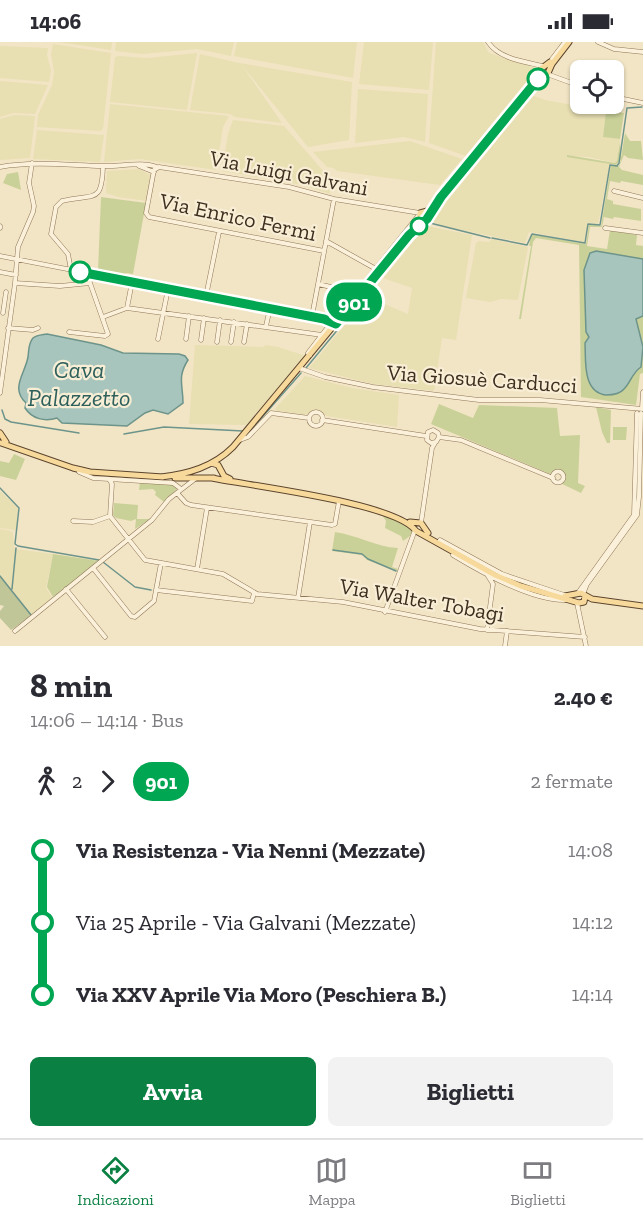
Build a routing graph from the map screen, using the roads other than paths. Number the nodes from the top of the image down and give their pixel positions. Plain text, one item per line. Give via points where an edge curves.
1 (488, 42) edge
2 (567, 42) edge
3 (598, 42) edge
4 (643, 52) edge
5 (560, 53) junction
6 (552, 59) junction
7 (545, 70) junction
8 (570, 82) edge
9 (624, 99) edge
10 (643, 103) edge
11 (32, 163) junction
12 (0, 166) edge
13 (103, 166) junction
14 (154, 169) junction
15 (614, 191) dead end
16 (643, 198) edge
17 (334, 199) junction
18 (423, 215) junction
19 (605, 228) dead end
20 (219, 232) junction
21 (643, 233) edge
22 (326, 241) junction
23 (324, 251) junction
24 (0, 256) edge
25 (17, 260) junction
26 (69, 270) junction
27 (376, 270) junction
28 (0, 272) edge
29 (89, 274) junction
30 (16, 275) junction
31 (132, 282) junction
32 (15, 283) junction
33 (90, 283) junction
34 (318, 284) junction
35 (168, 289) junction
36 (0, 291) edge
37 (6, 292) junction
38 (14, 293) junction
39 (357, 293) junction
40 (206, 296) junction
41 (127, 308) junction
42 (270, 308) junction
43 (2, 313) edge
44 (163, 313) junction
45 (10, 314) junction
46 (189, 316) junction
47 (312, 316) junction
48 (103, 317) junction
49 (204, 318) junction
50 (324, 319) junction
51 (220, 320) junction
52 (234, 322) junction
53 (334, 323) junction
54 (247, 324) junction
55 (266, 326) junction
56 (329, 327) junction
57 (8, 328) junction
58 (38, 328) dead end
59 (69, 332) dead end
60 (323, 336) junction
61 (158, 339) dead end
62 (186, 339) dead end
63 (201, 340) dead end
64 (217, 342) dead end
65 (231, 342) dead end
66 (244, 342) dead end
67 (299, 368) junction
68 (643, 392) edge
69 (0, 393) edge
70 (642, 398) edge
71 (640, 411) edge
72 (309, 418) junction
73 (322, 420) junction
74 (0, 433) edge
75 (426, 436) junction
76 (439, 437) junction
77 (239, 440) junction
78 (3, 442) edge
79 (432, 443) junction
80 (224, 456) junction
81 (209, 464) junction
82 (220, 468) junction
83 (79, 469) junction
84 (117, 477) junction
85 (640, 477) edge
86 (212, 478) junction
87 (553, 478) dead end
88 (109, 479) junction
89 (187, 479) junction
90 (112, 484) junction
91 (179, 491) junction
92 (339, 501) junction
93 (207, 508) junction
94 (110, 516) junction
95 (73, 520) dead end
96 (310, 522) junction
97 (418, 526) junction
98 (426, 535) junction
99 (128, 540) junction
100 (440, 540) junction
101 (453, 550) junction
102 (161, 563) junction
103 (93, 568) junction
104 (197, 569) junction
105 (483, 572) junction
106 (502, 581) junction
107 (493, 588) junction
108 (66, 589) junction
109 (156, 590) junction
110 (254, 593) junction
111 (298, 598) junction
112 (578, 598) junction
113 (643, 607) edge
114 (385, 612) junction
115 (487, 630) junction
116 (15, 631) dead end
117 (507, 631) junction
118 (105, 637) dead end
119 (585, 637) junction
120 (505, 646) edge
121 (586, 646) edge

1 - 7 street via 497,52
2 - 5 main road
2 - 6 street
3 - 4 street via 614,49
5 - 6 main road
5 - 7 main road
6 - 7 main road
7 - 8 street
7 - 18 main road
9 - 10 street
11 - 12 street, Via Luigi Galvani
11 - 13 street, Via Luigi Galvani
11 - 25 street via 29,183 33,212 19,243
13 - 14 street, Via Luigi Galvani
13 - 26 street via 100,192 62,201 55,210 51,236 71,260
14 - 17 street, Via Luigi Galvani via 289,187
14 - 20 street, Via Enrico Fermi via 146,213 151,218
15 - 16 street
17 - 18 street, Via Luigi Galvani
17 - 22 street
18 - 27 street
18 - 53 main road via 414,231
19 - 21 street
20 - 23 street, Via Enrico Fermi
20 - 40 street
22 - 23 street
22 - 27 street
23 - 34 street
24 - 25 street
25 - 26 street
25 - 30 street
26 - 29 street
27 - 39 street
28 - 30 street
29 - 31 street
29 - 33 street
30 - 32 street
31 - 35 street
31 - 41 street
32 - 33 street
32 - 38 street
33 - 48 street
34 - 39 street
34 - 47 street
35 - 40 street
35 - 44 street
36 - 37 street
37 - 38 street
37 - 43 street
38 - 45 street
39 - 53 street
40 - 42 street
41 - 44 street
41 - 48 street
42 - 47 street
42 - 55 street
43 - 45 street
44 - 46 street
44 - 61 street
45 - 57 street
46 - 49 street
46 - 62 street
47 - 50 street
48 - 59 street via 108,334 105,336
49 - 51 street
49 - 63 street
50 - 53 street
50 - 56 street
51 - 52 street
51 - 64 street
52 - 54 street
52 - 65 street
53 - 56 street
53 - 60 main road
54 - 55 street
54 - 66 street
55 - 60 street
56 - 60 street
57 - 58 street
57 - 69 street
60 - 67 main road
67 - 71 street, Via Giosuè Carducci via 374,387 478,400 540,400
67 - 77 main road
68 - 70 street
70 - 71 street
71 - 85 street
72 - 73 street via 318,413
72 - 73 street via 315,426
72 - 77 street via 271,413 250,436
73 - 75 street
74 - 78 main road
75 - 76 street via 433,430
75 - 79 street
76 - 79 street
76 - 87 street via 461,440
77 - 80 main road
78 - 83 main road
79 - 97 street
80 - 81 main road
80 - 82 main road
81 - 82 main road
81 - 86 main road via 206,472
81 - 89 main road
82 - 86 main road via 219,475
82 - 97 main road via 233,481 361,503
83 - 84 main road
83 - 88 street via 90,477
84 - 88 street
84 - 89 main road
84 - 90 street
84 - 91 street via 173,483
85 - 112 street via 637,515
86 - 89 main road
86 - 92 main road
88 - 90 street
89 - 91 street
90 - 94 street
91 - 93 street via 189,505
91 - 99 street
92 - 96 street via 335,524
92 - 97 main road
93 - 96 street
93 - 104 street
94 - 95 street via 93,522
94 - 99 street
96 - 111 street
97 - 98 main road
97 - 100 main road
97 - 114 street
98 - 101 main road
98 - 105 street
99 - 102 street via 143,559
99 - 103 street
100 - 101 main road
100 - 112 street via 502,574
101 - 112 main road via 495,575 554,596
102 - 104 street
102 - 109 street
103 - 108 street
103 - 109 street via 131,616 152,604
104 - 110 street via 226,576
105 - 106 street
105 - 107 street via 492,580
106 - 107 street
106 - 112 street via 550,598
107 - 115 street
108 - 116 street
108 - 118 street
109 - 110 street via 252,601
110 - 111 street, Via Walter Tobagi
111 - 114 street, Via Walter Tobagi via 343,602
112 - 113 main road
112 - 119 street
114 - 115 street, Via Walter Tobagi
115 - 117 street, Via Walter Tobagi
117 - 119 street, Via Walter Tobagi
117 - 120 street
119 - 121 street

